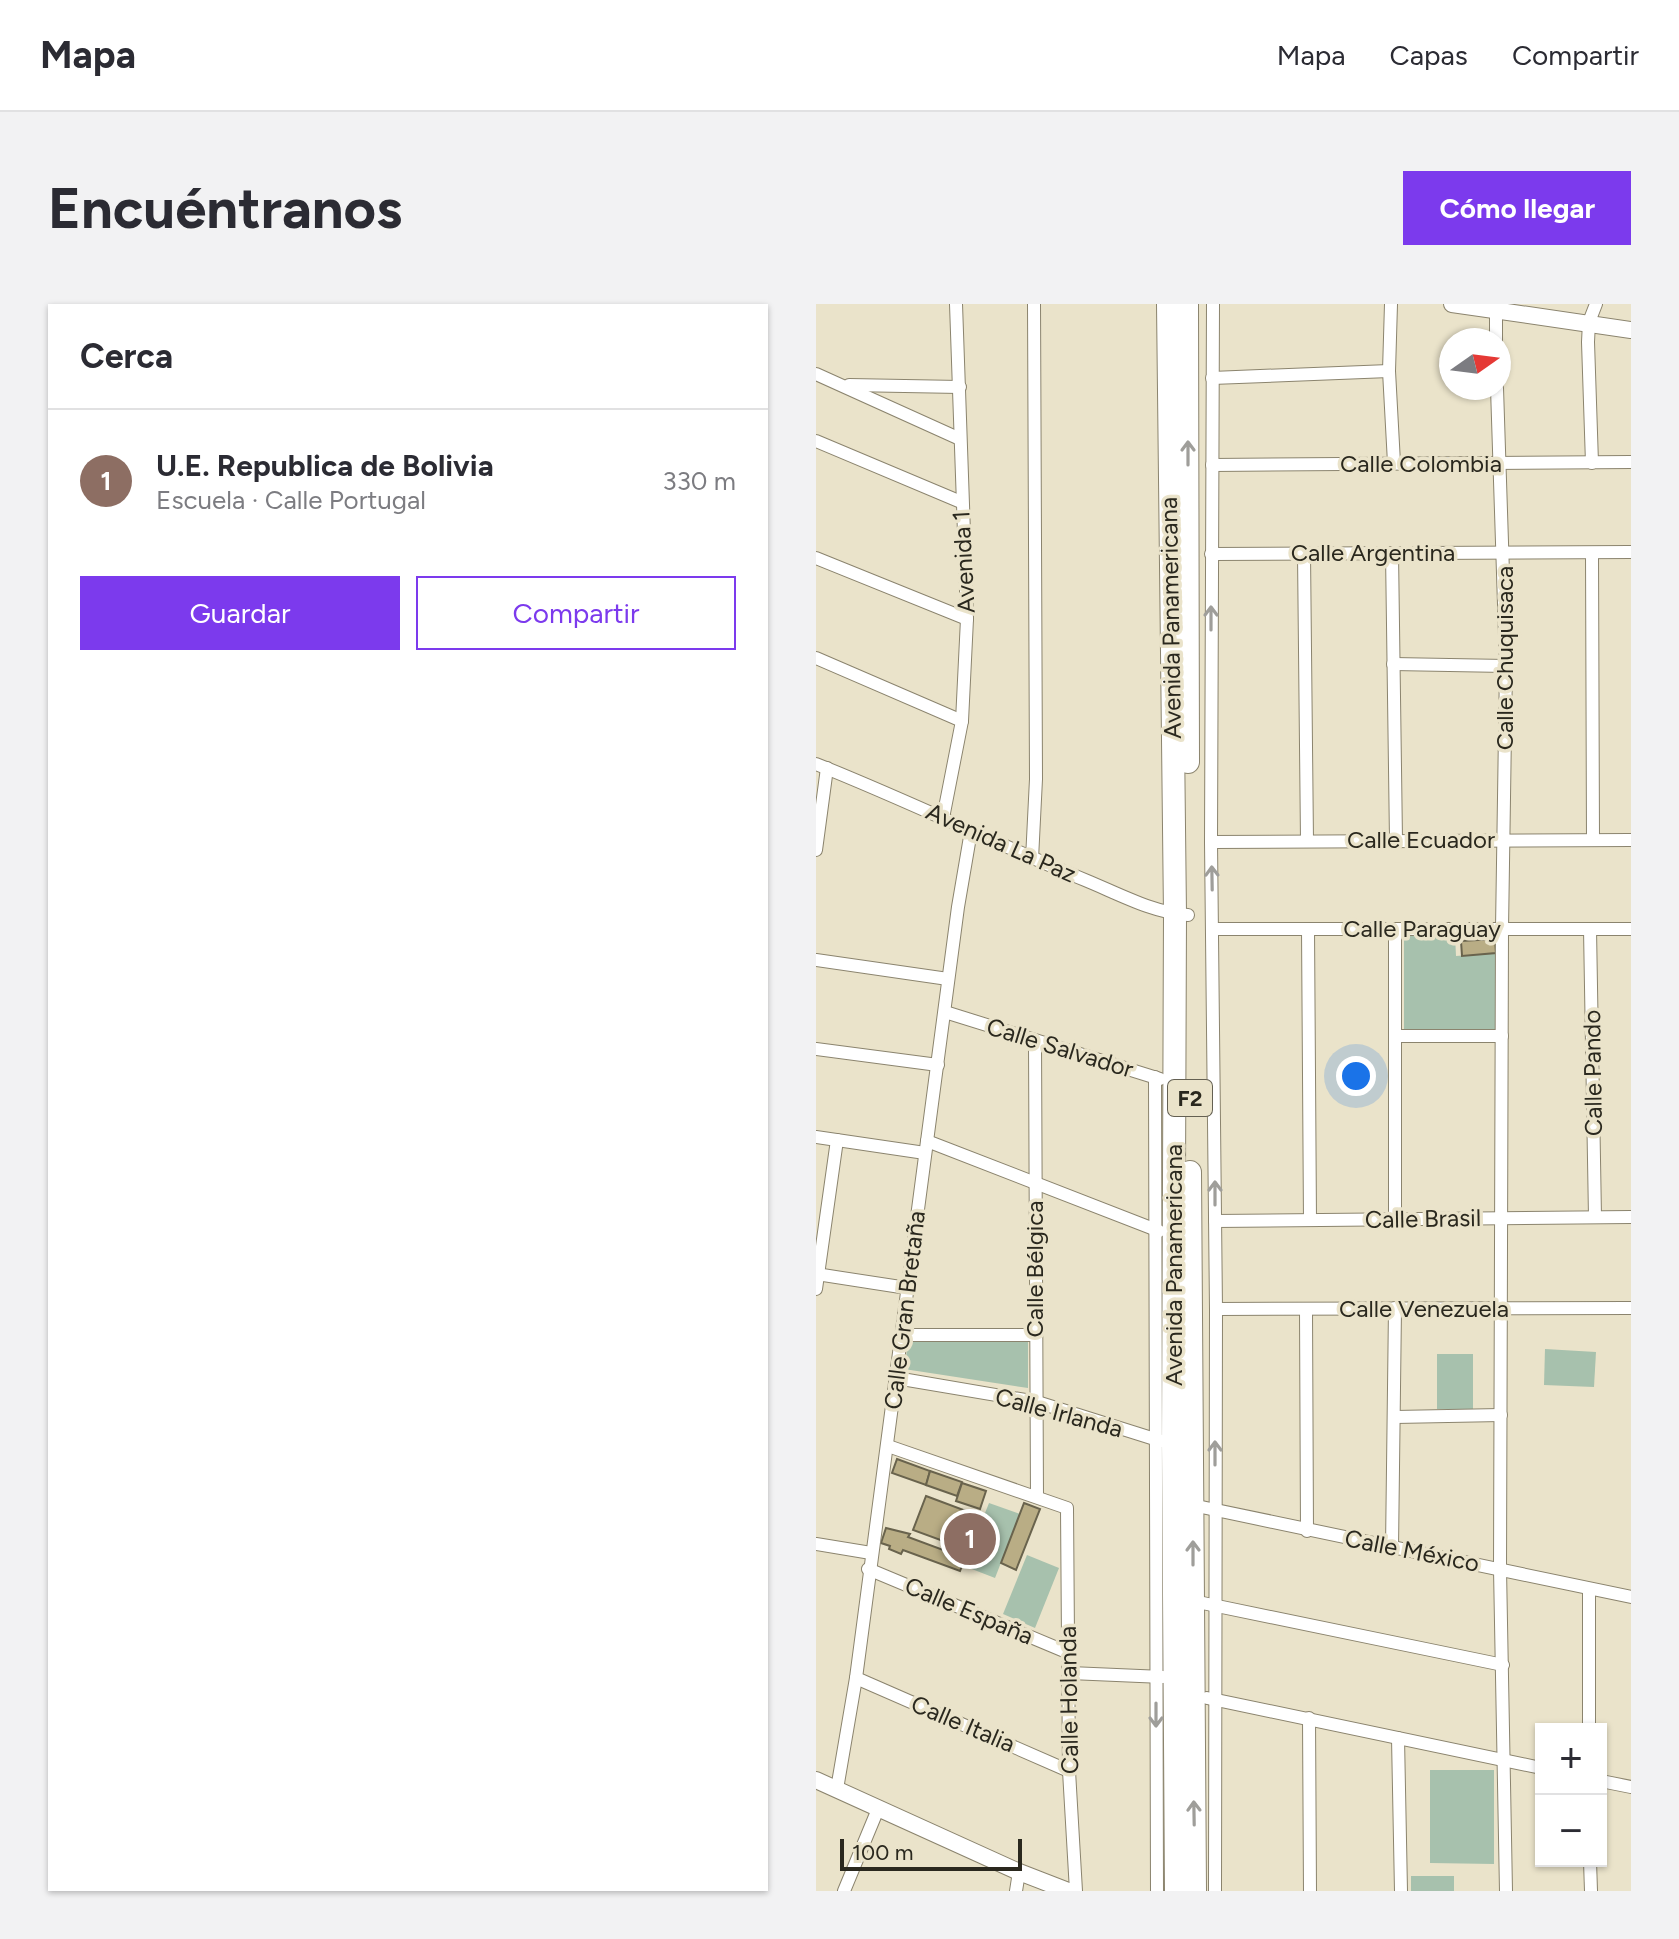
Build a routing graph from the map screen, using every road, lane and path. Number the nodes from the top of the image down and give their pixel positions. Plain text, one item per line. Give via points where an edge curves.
1 (956, 304) edge
2 (1034, 304) edge
3 (1168, 304) edge
4 (1187, 304) edge
5 (1213, 304) edge
6 (1391, 304) edge
7 (1452, 304) edge
8 (1596, 304) edge
9 (1496, 310) junction
10 (1545, 311) edge
11 (1589, 322) junction
12 (1496, 328) edge
13 (1631, 330) edge
14 (1389, 371) junction
15 (816, 374) edge
16 (1212, 378) junction
17 (842, 385) junction
18 (960, 387) junction
19 (1497, 400) edge
20 (960, 439) junction
21 (816, 441) edge
22 (1631, 462) edge
23 (1394, 463) junction
24 (1592, 463) junction
25 (1499, 464) junction
26 (1212, 465) junction
27 (961, 502) junction
28 (1504, 552) junction
29 (1631, 552) edge
30 (1392, 553) junction
31 (1592, 553) junction
32 (1211, 554) junction
33 (1304, 554) junction
34 (816, 558) edge
35 (967, 619) junction
36 (816, 658) edge
37 (1393, 664) junction
38 (1506, 666) junction
39 (962, 721) junction
40 (822, 766) edge
41 (943, 818) junction
42 (971, 831) junction
43 (1396, 840) junction
44 (1504, 840) junction
45 (1593, 840) junction
46 (1631, 840) edge
47 (1307, 841) junction
48 (1211, 842) junction
49 (816, 850) edge
50 (1032, 859) junction
51 (1182, 915) junction
52 (1213, 929) junction
53 (1308, 929) junction
54 (1395, 929) junction
55 (1502, 929) junction
56 (1590, 929) junction
57 (1631, 929) edge
58 (816, 960) edge
59 (948, 979) junction
60 (945, 1012) junction
61 (1395, 1036) junction
62 (1502, 1036) junction
63 (1035, 1041) junction
64 (816, 1049) edge
65 (938, 1065) junction
66 (1165, 1080) junction
67 (816, 1137) edge
68 (837, 1140) junction
69 (926, 1147) junction
70 (1035, 1183) junction
71 (1595, 1217) junction
72 (1631, 1217) edge
73 (1395, 1218) junction
74 (1502, 1218) junction
75 (1310, 1220) junction
76 (1215, 1221) junction
77 (1165, 1233) junction
78 (817, 1274) edge
79 (907, 1288) junction
80 (816, 1289) edge
81 (1395, 1308) junction
82 (1631, 1308) edge
83 (1216, 1309) junction
84 (1502, 1309) junction
85 (1306, 1310) junction
86 (902, 1335) junction
87 (1035, 1335) junction
88 (896, 1378) junction
89 (1037, 1402) junction
90 (1501, 1415) junction
91 (1395, 1417) junction
92 (1164, 1442) junction
93 (888, 1446) junction
94 (1037, 1497) junction
95 (1192, 1505) junction
96 (1215, 1511) junction
97 (1307, 1531) junction
98 (816, 1544) edge
99 (1392, 1548) junction
100 (871, 1553) junction
101 (868, 1569) junction
102 (1500, 1569) junction
103 (1589, 1589) junction
104 (1631, 1597) edge
105 (1203, 1603) junction
106 (1069, 1653) junction
107 (1503, 1665) junction
108 (1070, 1673) junction
109 (1165, 1677) junction
110 (856, 1678) junction
111 (1203, 1697) junction
112 (1309, 1718) junction
113 (1589, 1723) edge
114 (1398, 1738) junction
115 (1503, 1759) junction
116 (1535, 1767) edge
117 (1069, 1771) junction
118 (816, 1780) edge
119 (1607, 1782) edge
120 (1631, 1787) edge
121 (837, 1789) junction
122 (878, 1809) junction
123 (1590, 1867) edge
124 (1019, 1872) junction
125 (844, 1891) edge
126 (1016, 1891) edge
127 (1068, 1891) edge
128 (1076, 1891) edge
129 (1157, 1891) edge
130 (1176, 1891) edge
131 (1195, 1891) edge
132 (1215, 1891) edge
133 (1310, 1891) edge
134 (1401, 1891) edge
135 (1506, 1891) edge
136 (1591, 1891) edge

1 - 18 street, Avenida 1
2 - 50 street
3 - 51 highway, Avenida Panamericana / F2
51 -> 4 highway, Avenida Panamericana / F2
5 - 16 street, Avenida Panamericana
6 - 14 street
7 - 9 street
8 - 11 street
9 - 10 street
9 - 12 street
10 - 11 street
11 - 13 street
11 - 24 street
14 - 16 street
14 - 23 street
15 - 17 street
16 - 26 street, Avenida Panamericana
17 - 18 street
17 - 20 street
18 - 20 street, Avenida 1
19 - 25 street, Calle Chuquisaca
20 - 27 street, Avenida 1
21 - 27 street
22 - 24 street, Calle Colombia
23 - 25 street, Calle Colombia
23 - 26 street, Calle Colombia
24 - 25 street, Calle Colombia
25 - 28 street, Calle Chuquisaca
26 - 32 street, Avenida Panamericana
27 - 35 street, Avenida 1
28 - 30 street, Calle Argentina
28 - 31 street, Calle Argentina
28 - 38 street, Calle Chuquisaca
29 - 31 street, Calle Argentina
30 - 33 street, Calle Argentina
30 - 37 street
31 - 45 street
32 - 33 street, Calle Argentina
48 -> 32 street, Avenida Panamericana
33 - 47 street
34 - 35 street
35 - 39 street, Avenida 1
36 - 39 street
37 - 38 street
37 - 43 street
38 - 44 street, Calle Chuquisaca
39 - 41 street, Avenida 1
40 - 41 street, Avenida La Paz
40 - 49 street
41 - 42 street, Avenida La Paz
42 - 50 street, Avenida La Paz
42 - 59 street, Calle Gran Bretaña
43 - 44 street, Calle Ecuador
43 - 47 street, Calle Ecuador
44 - 45 street, Calle Ecuador
44 - 55 street, Calle Chuquisaca
45 - 46 street, Calle Ecuador
47 - 48 street, Calle Ecuador
52 -> 48 street, Avenida Panamericana
50 - 51 street, Avenida La Paz
51 - 66 highway, Avenida Panamericana / F2
51 - 95 highway, Avenida Panamericana / F2
52 - 53 street, Calle Paraguay
76 -> 52 street, Avenida Panamericana
53 - 54 street, Calle Paraguay
53 - 75 street
54 - 55 street, Calle Paraguay
54 - 61 street
55 - 56 street, Calle Paraguay
55 - 62 street, Calle Chuquisaca
56 - 57 street, Calle Paraguay
56 - 71 street, Calle Pando
58 - 59 street
59 - 60 street, Calle Gran Bretaña
60 - 63 street, Calle Salvador
60 - 65 street, Calle Gran Bretaña
61 - 62 street
61 - 73 street
62 - 74 street, Calle Chuquisaca
63 - 66 street, Calle Salvador
63 - 70 street, Calle Bélgica
64 - 65 street
65 - 69 street, Calle Gran Bretaña
66 - 77 highway, Avenida Panamericana / F2
67 - 68 street
68 - 69 street
68 - 78 street
69 - 70 street
69 - 79 street, Calle Gran Bretaña
70 - 77 street
70 - 87 street, Calle Bélgica
71 - 72 street, Calle Brasil
71 - 74 street, Calle Brasil
73 - 74 street, Calle Brasil
73 - 75 street, Calle Brasil
74 - 84 street, Calle Chuquisaca
75 - 76 street, Calle Brasil
76 - 83 street, Avenida Panamericana
77 - 92 highway, Avenida Panamericana / F2
78 - 79 street
78 - 80 street
79 - 86 street, Calle Gran Bretaña
81 - 84 street, Calle Venezuela
81 - 85 street, Calle Venezuela
81 - 91 street
82 - 84 street, Calle Venezuela
83 - 85 street, Calle Venezuela
96 -> 83 street, Avenida Panamericana
84 - 90 street, Calle Chuquisaca
85 - 97 street
86 - 87 street
86 - 88 street, Calle Gran Bretaña
87 - 89 street, Calle Bélgica
88 - 89 street, Calle Irlanda
88 - 93 street, Calle Gran Bretaña
89 - 92 street, Calle Irlanda
89 - 94 street, Calle Bélgica
90 - 91 street
90 - 102 street, Calle Chuquisaca
91 - 99 street
92 - 109 highway, Avenida Panamericana / F2
93 - 94 street
93 - 100 street, Calle Gran Bretaña
94 - 106 street, Calle Holanda via 1067,1508
95 - 96 street, Calle México
105 -> 95 highway, Avenida Panamericana / F2
96 - 97 street, Calle México
96 - 105 street, Avenida Panamericana
97 - 99 street, Calle México
98 - 100 street
99 - 102 street, Calle México
100 - 101 street, Calle Gran Bretaña
101 - 106 street, Calle España
101 - 110 street, Calle Gran Bretaña
102 - 103 street, Calle México
102 - 107 street, Calle Chuquisaca
103 - 104 street, Calle México
103 - 113 street
105 - 107 street
105 - 111 highway, Avenida Panamericana / F2
106 - 108 street, Calle Holanda
107 - 115 street, Calle Chuquisaca
108 - 109 street
108 - 117 street, Calle Holanda
109 -> 129 street
109 - 130 highway, Avenida Panamericana / F2
110 - 117 street, Calle Italia
110 - 121 street, Calle Gran Bretaña
111 - 112 street
131 -> 111 highway, Avenida Panamericana / F2
111 - 132 street, Avenida Panamericana
112 - 114 street
112 - 133 street
114 - 115 street
114 - 134 street
115 - 116 street
115 - 135 street
117 - 128 street, Calle Holanda
118 - 121 street
119 - 120 street
121 - 122 street
122 - 124 street
122 - 125 street
123 - 136 street
124 - 126 street
124 - 127 street

